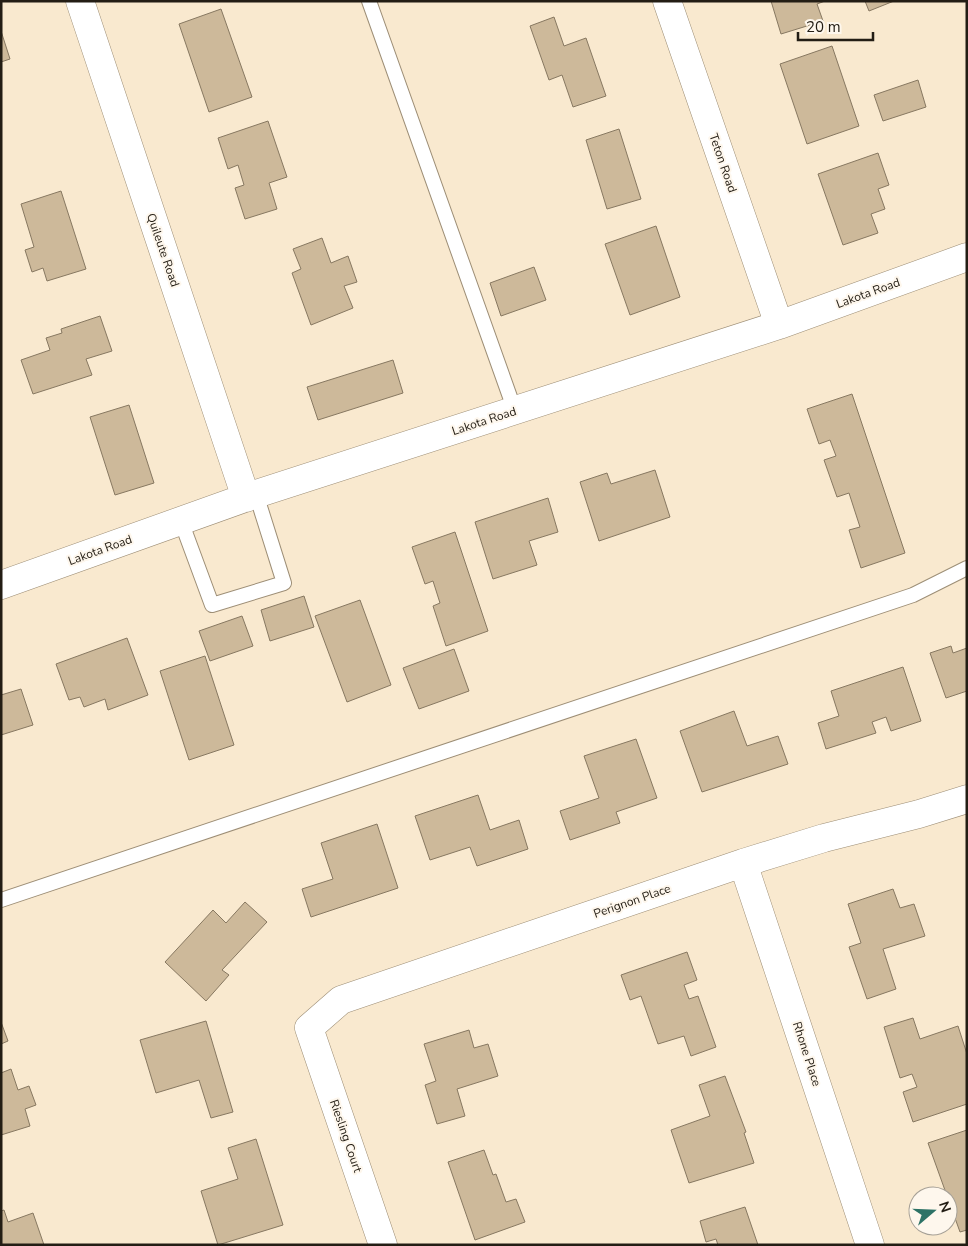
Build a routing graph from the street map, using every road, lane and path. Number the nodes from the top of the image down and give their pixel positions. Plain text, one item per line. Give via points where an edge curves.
1 (80, 1) edge
2 (369, 1) edge
3 (667, 1) edge
4 (967, 257) edge
5 (779, 325) junction
6 (515, 411) junction
7 (251, 496) junction
8 (180, 521) junction
9 (967, 568) edge
10 (1, 585) edge
11 (967, 799) edge
12 (743, 863) junction
13 (1, 900) edge
14 (309, 1028) joint
15 (383, 1245) edge
16 (870, 1245) edge

1 - 7 street, Quileute Road
2 - 6 lane
3 - 5 street, Teton Road
4 - 5 street, Lakota Road
5 - 6 street, Lakota Road
6 - 7 street, Lakota Road
7 - 8 street, Lakota Road
7 - 8 lane via 284,583 212,605
8 - 10 street, Lakota Road
9 - 13 lane via 913,595
11 - 12 street, Perignon Place
12 - 14 street, Perignon Place via 341,1000
12 - 16 street, Rhone Place
14 - 15 street, Riesling Court

